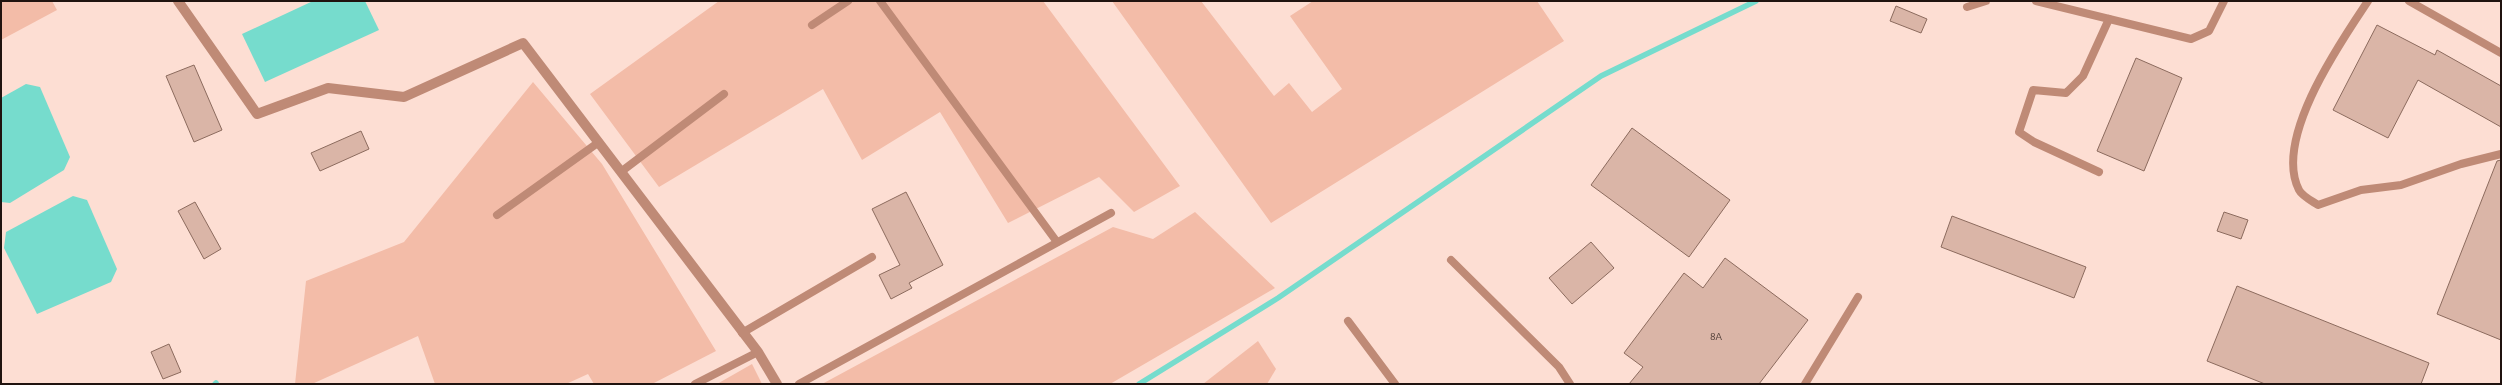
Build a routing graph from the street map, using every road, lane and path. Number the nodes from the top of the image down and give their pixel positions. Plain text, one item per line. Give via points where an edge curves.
1 (178, 1) edge
2 (848, 1) edge
3 (880, 1) edge
4 (1986, 1) edge
5 (2036, 1) edge
6 (2224, 1) edge
7 (2368, 1) edge
8 (2409, 1) edge
9 (1967, 7) dead end
10 (2109, 19) junction
11 (812, 25) dead end
12 (2501, 53) edge
13 (724, 94) dead end
14 (600, 142) junction
15 (2501, 154) edge
16 (622, 171) junction
17 (2099, 172) dead end
18 (1111, 212) dead end
19 (497, 215) dead end
20 (1057, 242) junction
21 (872, 258) dead end
22 (1451, 260) dead end
23 (1858, 298) dead end
24 (1348, 321) dead end
25 (742, 333) junction
26 (758, 352) junction
27 (695, 384) edge
28 (777, 384) edge
29 (799, 384) edge
30 (1395, 384) edge
31 (1570, 384) edge
32 (1805, 384) edge

1 - 14 street via 257,114 328,88 404,97 522,43
2 - 11 lane
3 - 20 lane
4 - 9 lane
5 - 10 lane
6 - 10 lane via 2209,31 2191,38
7 - 15 lane via 2330,59 2299,126 2292,165 2299,191 2318,205 2361,190 2401,184
8 - 12 lane
10 - 17 lane via 2083,76 2066,93 2034,90 2019,132 2034,142
13 - 16 lane
14 - 16 street
14 - 19 lane
16 - 25 street
18 - 20 lane
20 - 29 lane
21 - 25 lane
22 - 31 lane via 1559,367
23 - 32 lane
24 - 30 lane
25 - 26 street
26 - 27 lane
26 - 28 street

